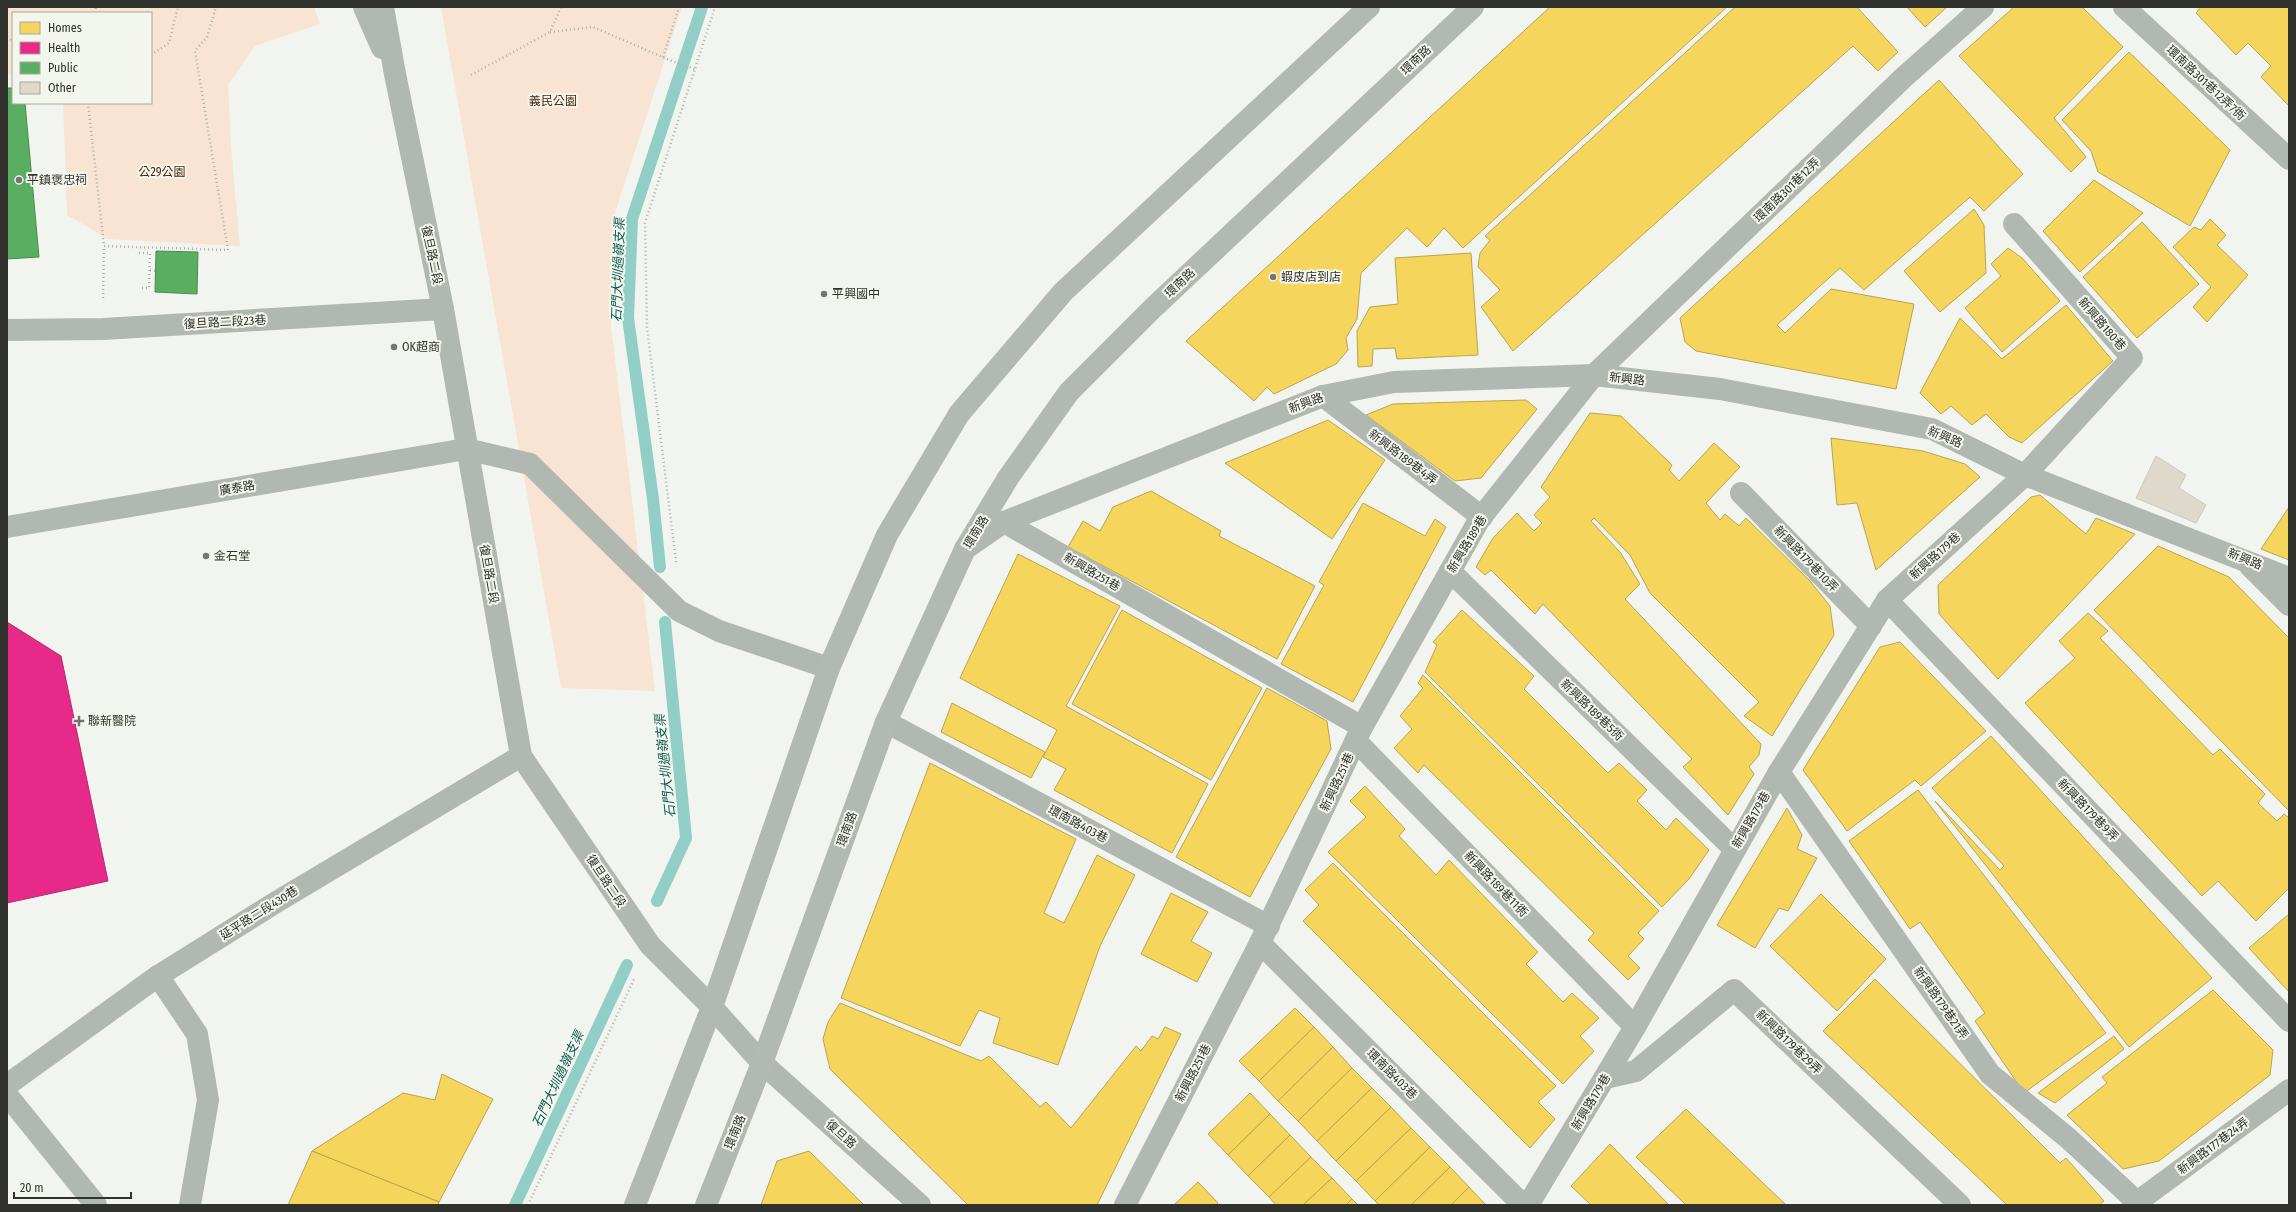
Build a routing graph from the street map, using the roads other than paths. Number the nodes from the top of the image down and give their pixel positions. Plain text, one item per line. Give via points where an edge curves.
1 (364, 7) edge
2 (383, 7) edge
3 (1369, 7) edge
4 (1473, 7) edge
5 (1983, 7) edge
6 (2124, 7) edge
7 (395, 74) junction
8 (2289, 159) edge
9 (2014, 224) dead end
10 (443, 309) junction
11 (7, 330) edge
12 (1594, 375) junction
13 (1323, 396) junction
14 (466, 449) junction
15 (2025, 475) junction
16 (1741, 492) dead end
17 (1482, 517) junction
18 (1004, 522) junction
19 (7, 527) edge
20 (965, 549) junction
21 (2243, 558) junction
22 (1450, 571) junction
23 (2289, 578) edge
24 (1887, 600) junction
25 (2289, 605) edge
26 (1870, 626) junction
27 (829, 668) junction
28 (886, 722) junction
29 (1359, 734) junction
30 (521, 756) junction
31 (1779, 772) junction
32 (1734, 849) junction
33 (1265, 935) junction
34 (158, 976) junction
35 (712, 1007) junction
36 (2289, 1021) edge
37 (1636, 1027) junction
38 (762, 1062) junction
39 (1605, 1078) junction
40 (7, 1085) edge
41 (2289, 1090) edge
42 (7, 1095) edge
43 (2135, 1204) edge
44 (96, 1205) edge
45 (190, 1205) edge
46 (635, 1205) edge
47 (706, 1205) edge
48 (920, 1205) edge
49 (1125, 1205) edge
50 (1523, 1205) edge
51 (1528, 1205) edge
52 (1960, 1205) edge

1 - 7 street
2 - 7 street, 復旦路二段
3 - 27 main road via 1064,292 964,408 887,535
4 - 20 main road, 環南路 via 1152,309 1069,392 1008,478
5 - 12 street, 環南路301巷12弄 via 1903,78
6 - 8 street, 環南路301巷12弄7衖
7 - 10 street, 復旦路二段
9 - 15 street, 新興路180巷 via 2132,358
10 - 11 street, 復旦路二段23巷 via 103,329
10 - 14 street, 復旦路二段
12 - 13 street, 新興路 via 1394,382
12 - 15 street, 新興路 via 1720,389 1932,429
12 - 17 street, 新興路189巷
13 - 17 street, 新興路189巷4弄
13 - 18 street, 新興路
14 - 19 street, 廣泰路
14 - 27 street via 530,464 679,611 719,631
14 - 30 street, 復旦路二段
15 - 21 street, 新興路
15 - 24 street, 新興路179巷
16 - 26 street, 新興路179巷10弄
17 - 22 street, 新興路189巷
18 - 20 street, 新興路
18 - 29 street, 新興路251巷
20 - 28 main road, 環南路
21 - 23 street, 新興路
21 - 25 street
22 - 29 street, 新興路189巷
22 - 32 street, 新興路189巷5衖
24 - 26 street, 新興路179巷
24 - 36 street, 新興路179巷9弄
26 - 31 street, 新興路179巷
27 - 35 main road
28 - 33 street, 環南路403巷
28 - 38 main road, 環南路
29 - 33 street, 新興路251巷
29 - 37 street, 新興路189巷11衖
30 - 34 street, 延平路二段430巷
30 - 35 street, 復旦路二段 via 650,946
31 - 32 street, 新興路179巷
31 - 43 street, 新興路179巷21弄 via 1990,1074 2069,1139
32 - 37 street, 新興路179巷
33 - 49 street, 新興路251巷
33 - 50 street, 環南路403巷
34 - 40 street, 延平路二段430巷
34 - 45 street via 197,1034 208,1100
35 - 38 street, 復旦路二段
35 - 46 main road
37 - 39 street, 新興路179巷
38 - 47 main road, 環南路
38 - 48 street, 復旦路
39 - 51 street, 新興路179巷
39 - 52 street, 新興路179巷29弄 via 1636,1071 1734,990
41 - 43 street, 新興路177巷24弄
42 - 44 street

